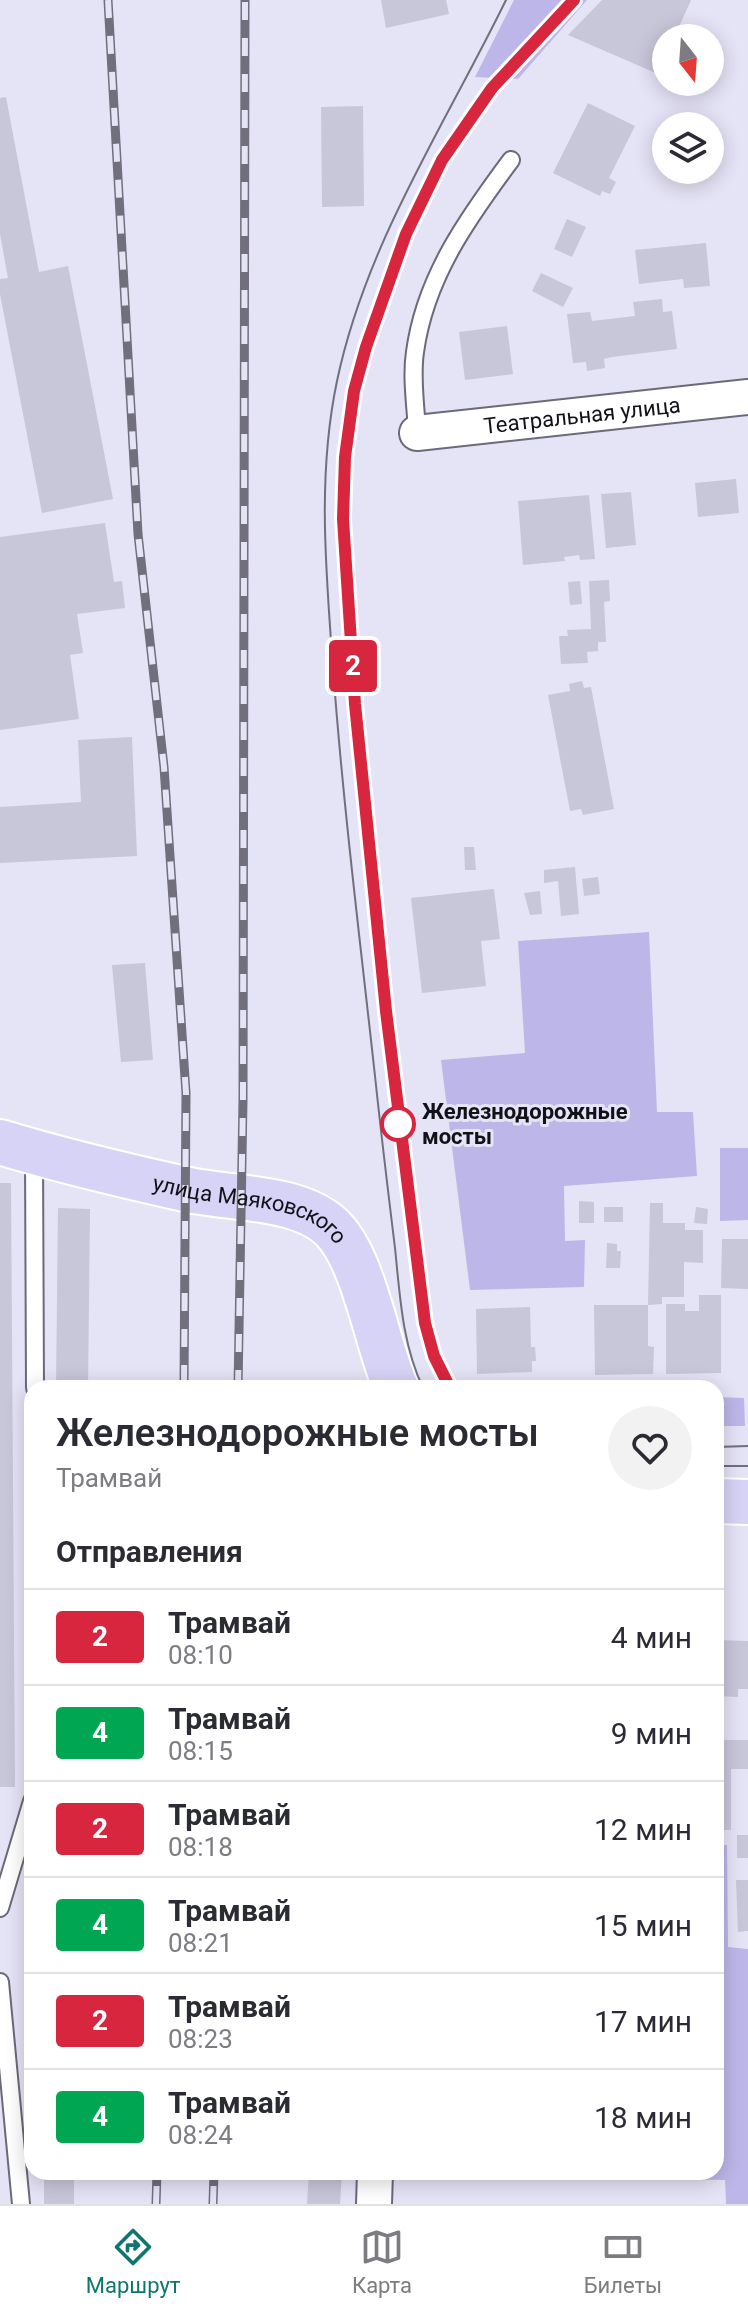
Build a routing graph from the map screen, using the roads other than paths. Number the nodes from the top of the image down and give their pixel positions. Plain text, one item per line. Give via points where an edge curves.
1 (511, 160) dead end
2 (748, 397) edge
3 (417, 433) joint
4 (17, 1147) edge
5 (374, 1322) junction
6 (34, 1380) edge
7 (385, 1380) edge
8 (392, 1380) edge
9 (724, 1501) edge
10 (748, 1502) edge
11 (24, 1828) edge
12 (0, 1908) edge
13 (0, 1982) edge
14 (375, 2180) edge
15 (21, 2204) edge
16 (374, 2204) edge

1 - 3 lane via 444,259 424,311 414,355
2 - 3 street, Театральная улица
4 - 5 main road, улица Маяковского via 192,1191 308,1212 342,1241
4 - 6 lane
5 - 7 street
5 - 8 main road, улица Маяковского
9 - 10 main road
11 - 12 lane
13 - 15 lane
14 - 16 street

